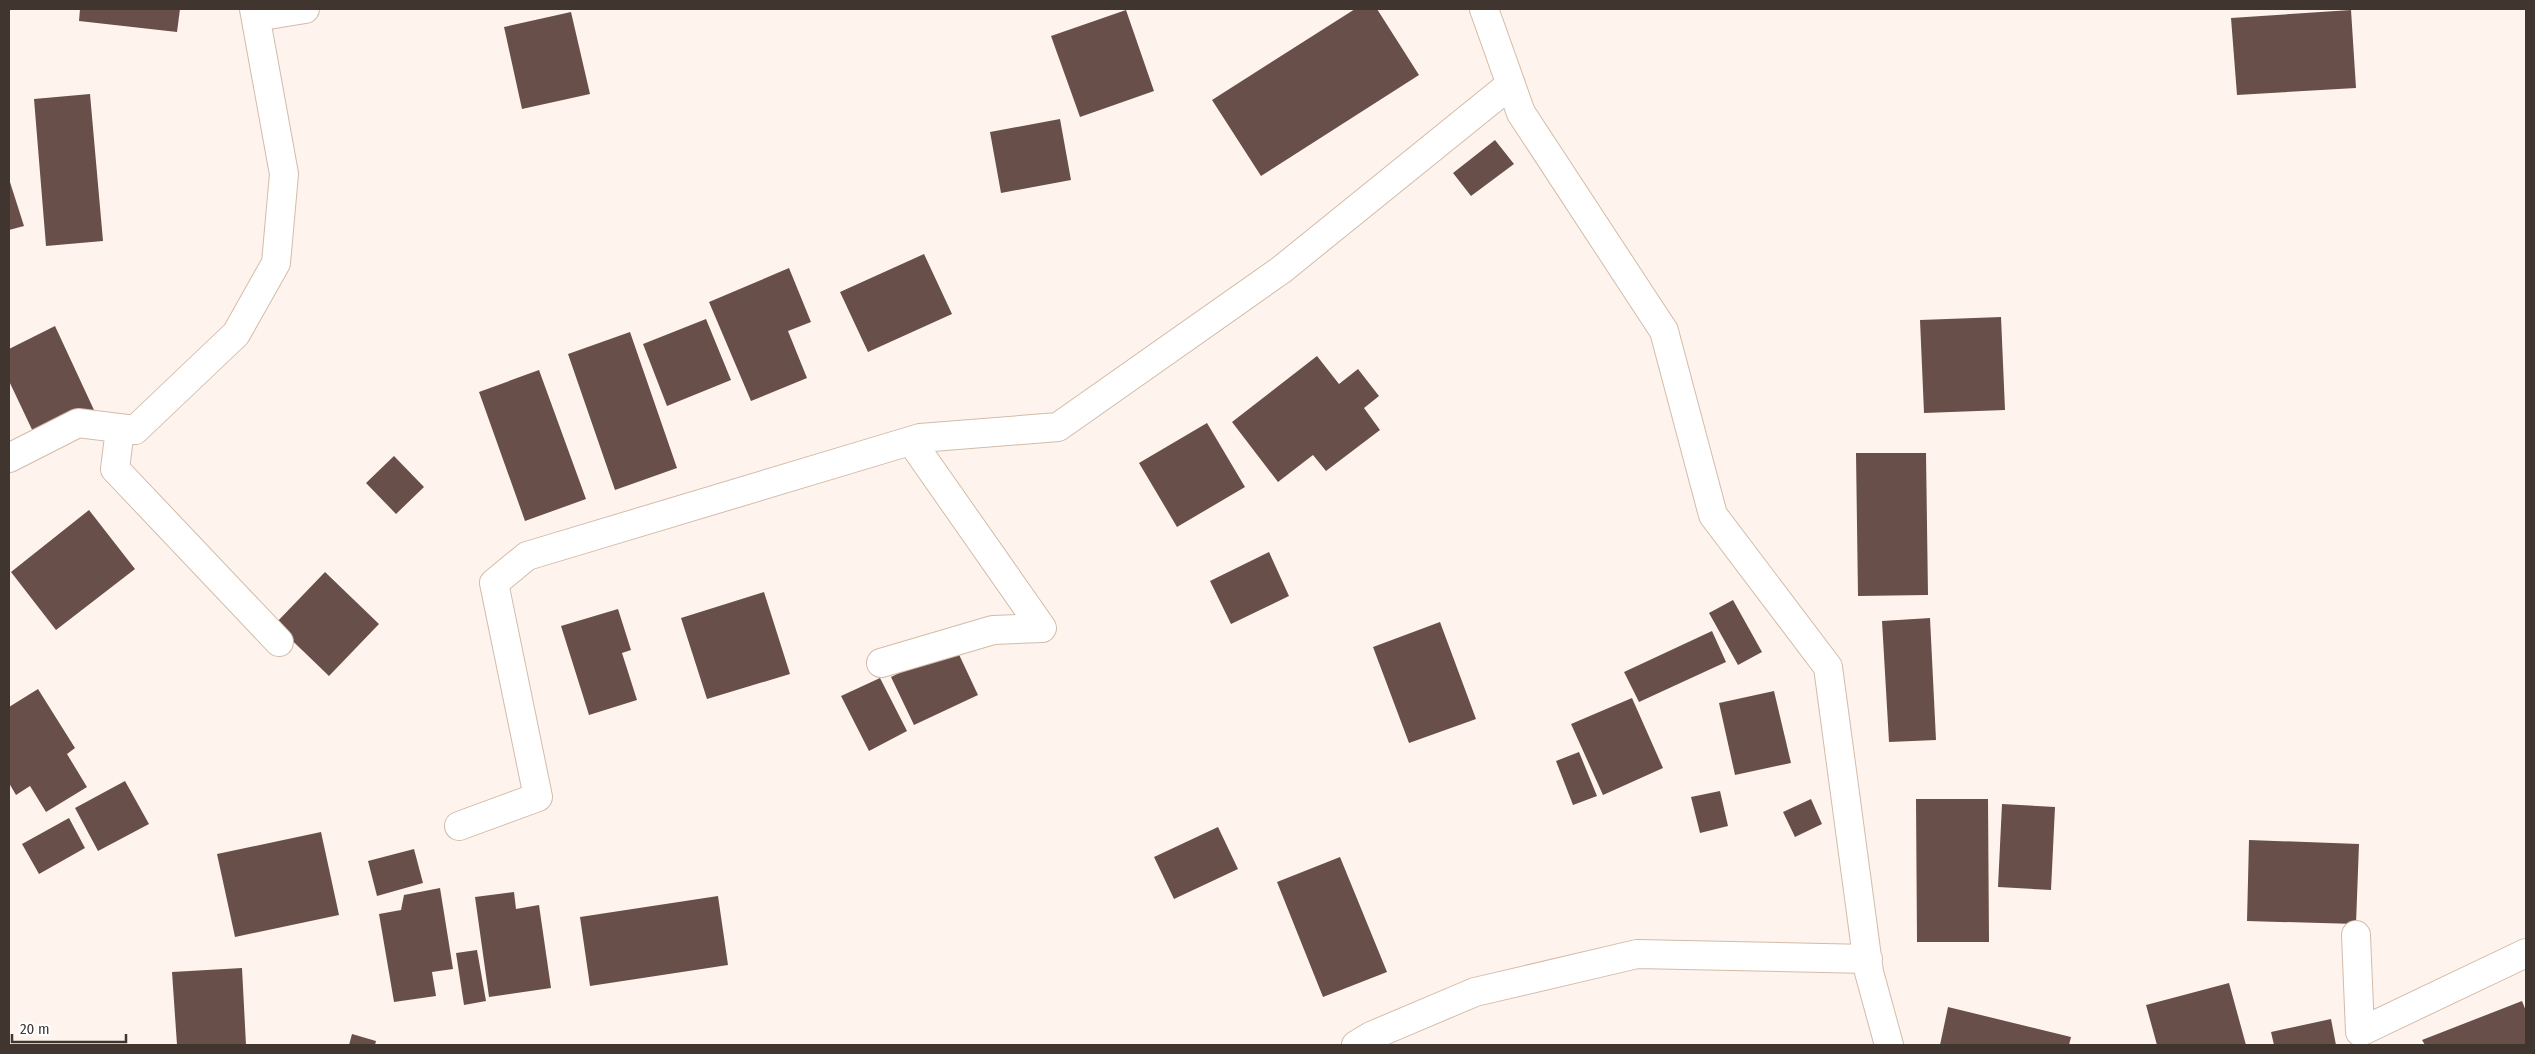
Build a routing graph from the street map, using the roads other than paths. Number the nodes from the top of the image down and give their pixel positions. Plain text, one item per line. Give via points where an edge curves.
1 (305, 9) edge
2 (1484, 9) edge
3 (255, 13) edge
4 (1510, 84) junction
5 (120, 429) junction
6 (911, 441) junction
7 (9, 458) edge
8 (279, 642) dead end
9 (881, 663) dead end
10 (459, 826) dead end
11 (2356, 935) dead end
12 (2526, 953) edge
13 (1868, 959) junction
14 (1356, 1045) edge
15 (1890, 1045) edge

1 - 3 street
2 - 4 street
3 - 5 street via 284,174 276,263 236,334 135,430
4 - 6 street via 1281,270 1058,427
4 - 13 street via 1521,113 1664,331 1713,515 1828,667
5 - 7 street via 78,423
5 - 8 street via 115,469
6 - 9 street via 1042,628 993,630
6 - 10 street via 527,556 494,583 538,797
11 - 12 street via 2360,1032
13 - 14 street via 1638,954 1475,992
13 - 15 street

